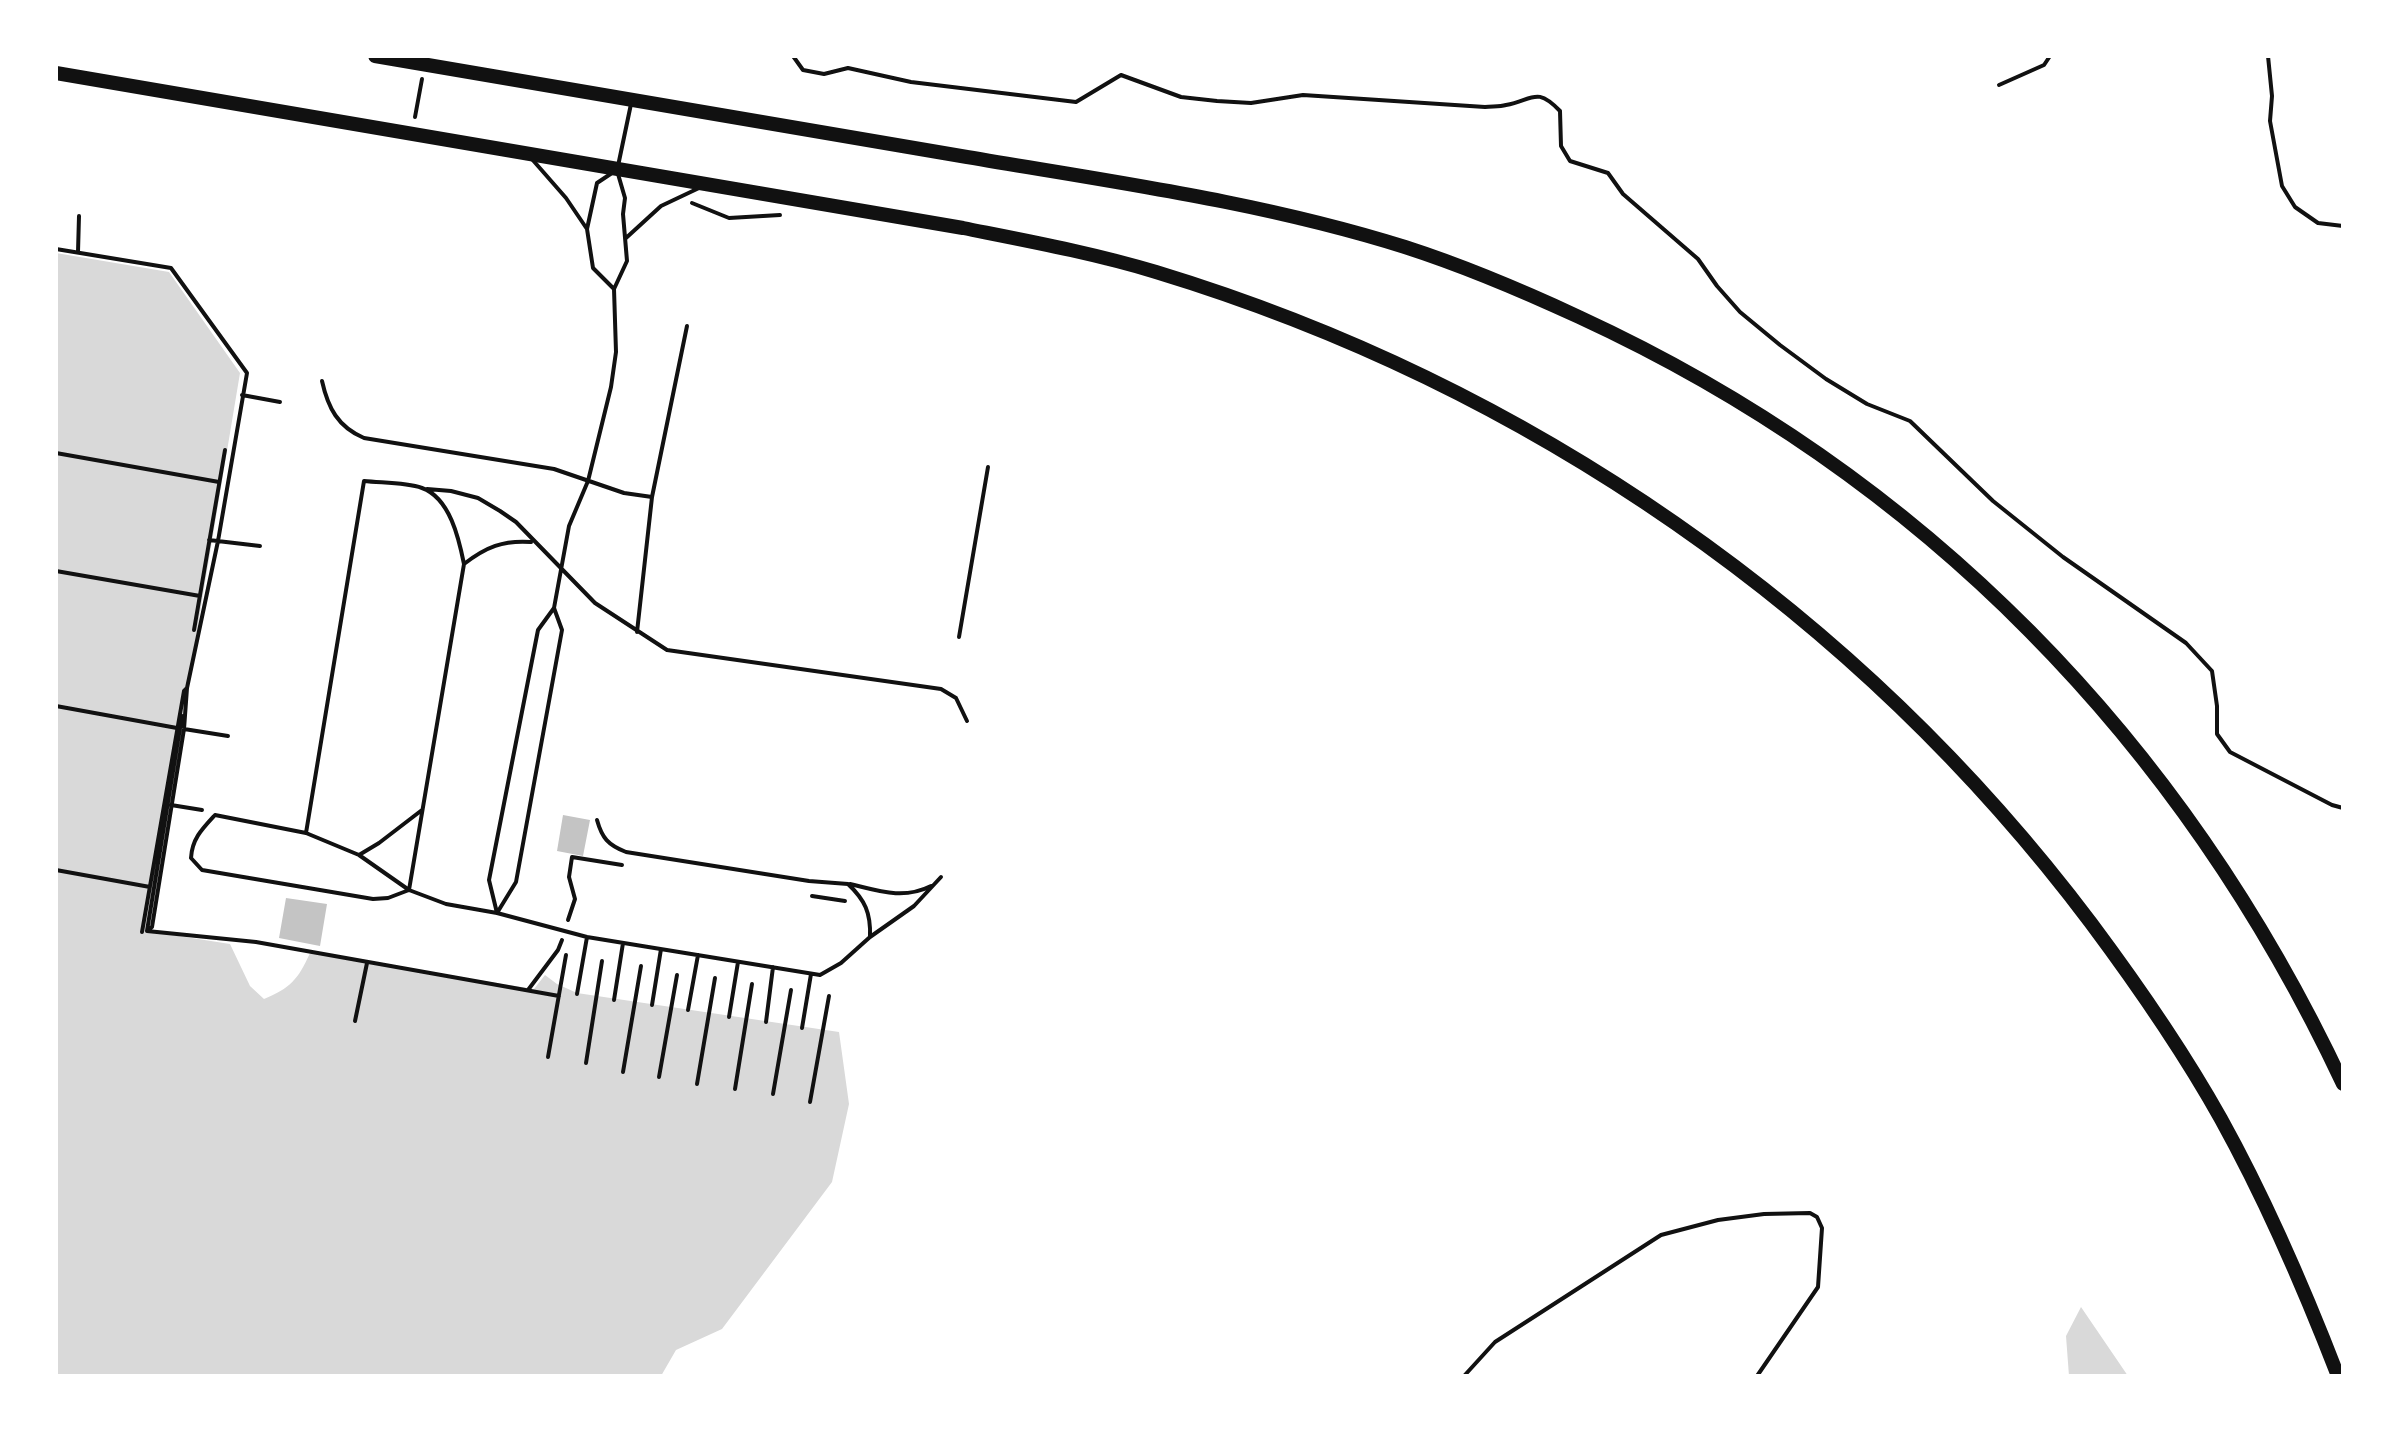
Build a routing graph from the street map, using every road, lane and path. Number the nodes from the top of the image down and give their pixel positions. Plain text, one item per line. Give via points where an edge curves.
1 (375, 56) edge
2 (793, 56) edge
3 (2050, 56) edge
4 (2268, 56) edge
5 (56, 73) edge
6 (422, 76) dead end
7 (1999, 85) dead end
8 (632, 99) junction
9 (414, 125) dead end
10 (529, 156) junction
11 (617, 169) junction
12 (708, 185) junction
13 (79, 216) dead end
14 (2343, 226) edge
15 (587, 229) junction
16 (626, 238) junction
17 (56, 249) edge
18 (78, 252) junction
19 (614, 289) junction
20 (687, 326) dead end
21 (322, 381) dead end
22 (242, 395) junction
23 (280, 402) dead end
24 (225, 450) dead end
25 (56, 453) edge
26 (988, 467) dead end
27 (588, 481) junction
28 (219, 482) junction
29 (424, 489) junction
30 (652, 497) junction
31 (209, 540) junction
32 (218, 541) junction
33 (533, 542) junction
34 (260, 546) dead end
35 (464, 564) junction
36 (563, 568) junction
37 (56, 571) edge
38 (200, 596) junction
39 (554, 608) junction
40 (194, 630) dead end
41 (637, 632) junction
42 (959, 637) dead end
43 (187, 688) junction
44 (56, 706) edge
45 (967, 721) dead end
46 (177, 728) junction
47 (184, 729) junction
48 (228, 736) dead end
49 (165, 804) junction
50 (173, 805) junction
51 (2343, 808) edge
52 (422, 809) junction
53 (215, 815) junction
54 (597, 820) dead end
55 (306, 833) junction
56 (359, 855) junction
57 (633, 867) dead end
58 (56, 870) edge
59 (848, 884) junction
60 (150, 887) junction
61 (409, 890) junction
62 (800, 894) dead end
63 (845, 901) dead end
64 (497, 913) junction
65 (565, 930) junction
66 (144, 931) junction
67 (587, 937) junction
68 (870, 937) junction
69 (623, 943) junction
70 (661, 949) junction
71 (566, 955) dead end
72 (698, 955) junction
73 (602, 961) dead end
74 (738, 962) junction
75 (367, 963) junction
76 (641, 966) dead end
77 (773, 967) junction
78 (811, 974) junction
79 (677, 975) dead end
80 (715, 978) dead end
81 (752, 984) dead end
82 (528, 990) junction
83 (791, 990) dead end
84 (577, 994) dead end
85 (559, 996) junction
86 (829, 996) dead end
87 (614, 1000) dead end
88 (652, 1005) dead end
89 (688, 1010) dead end
90 (729, 1017) dead end
91 (355, 1021) dead end
92 (766, 1022) dead end
93 (802, 1028) dead end
94 (548, 1057) dead end
95 (586, 1063) dead end
96 (623, 1072) dead end
97 (659, 1077) dead end
98 (697, 1084) dead end
99 (2343, 1084) edge
100 (735, 1089) dead end
101 (773, 1094) dead end
102 (810, 1102) dead end
103 (1464, 1376) edge
104 (1757, 1376) edge
105 (2338, 1376) edge

1 - 8 main road
2 - 51 path via 803,70 824,74 848,68 923,84 1076,102 1121,75 1181,97 1251,103 1303,95 1485,107 1538,95 1550,100 1560,111 1561,146 1570,161 1608,173 1623,194 1698,259 1740,312 1826,379 1867,404 1910,421 1993,501 2186,643 2212,671 2217,734 2230,752
3 - 7 path via 2044,65
4 - 14 path via 2270,121 2282,186 2295,207 2318,223
5 - 10 main road
6 - 9 path
8 - 11 lane
8 - 99 main road via 1122,182 1338,228 1471,270 1549,303 1723,391 1910,522 1998,599 2084,687 2176,800 2235,885 2291,979
10 - 11 main road
10 - 15 lane
11 - 12 main road
11 - 15 lane via 597,183
11 - 16 lane via 625,198
12 - 16 lane via 661,206
12 - 105 main road via 1019,239 1153,271 1239,299 1387,359 1514,422 1705,543 1801,617 1910,717 2007,819 2080,908 2146,999 2220,1117 2291,1259
13 - 18 path
15 - 19 lane via 593,268
16 - 19 lane via 627,261
17 - 18 path
18 - 22 path via 171,268 247,373
19 - 27 lane via 616,352
20 - 30 lane
21 - 27 lane via 337,419 364,438 554,469
22 - 23 path
22 - 32 path
24 - 28 path
25 - 28 path
26 - 42 lane
27 - 30 lane
27 - 36 lane via 569,526
28 - 31 path
29 - 33 lane via 478,498 516,522
29 - 35 lane via 456,527
29 - 55 lane via 364,481
30 - 41 lane
31 - 32 path
31 - 38 path
32 - 34 path
32 - 43 path
33 - 35 lane via 508,541 483,549
33 - 36 lane
35 - 52 lane
36 - 39 lane
36 - 41 lane via 595,603
37 - 38 path
38 - 40 path
39 - 64 lane via 538,630 489,880
39 - 64 lane via 562,630 516,882
41 - 45 lane via 667,650 941,689 956,698
43 - 46 path
43 - 47 path
43 - 66 path
44 - 46 path
46 - 49 path
47 - 48 path
47 - 50 path
49 - 50 path
49 - 60 path
50 - 53 path
50 - 66 path via 152,927
52 - 56 lane
52 - 61 lane
53 - 55 lane
53 - 61 lane via 191,845 191,858 202,870 373,899
54 - 59 lane via 601,836 626,852
55 - 56 lane
56 - 61 lane
57 - 65 path via 572,857 569,877 575,899
58 - 60 path
59 - 68 lane via 866,904
59 - 68 lane via 894,895 915,894 941,877 914,906
60 - 66 path
61 - 64 lane via 446,904
62 - 63 path
64 - 65 lane
65 - 67 lane
65 - 82 path via 558,950
66 - 75 path via 256,942
67 - 69 lane
67 - 84 lane
68 - 78 lane via 841,963 820,975
69 - 70 lane
69 - 87 lane
70 - 72 lane
70 - 88 lane
71 - 85 path
72 - 74 lane
72 - 89 lane
73 - 95 path
74 - 77 lane
74 - 90 lane
75 - 82 path
75 - 91 path
76 - 96 path
77 - 78 lane
77 - 92 lane
78 - 93 lane
79 - 97 path
80 - 98 path
81 - 100 path
82 - 85 path
83 - 101 path
85 - 94 path
86 - 102 path
103 - 104 path via 1495,1342 1661,1235 1718,1220 1810,1213 1822,1228 1818,1287

